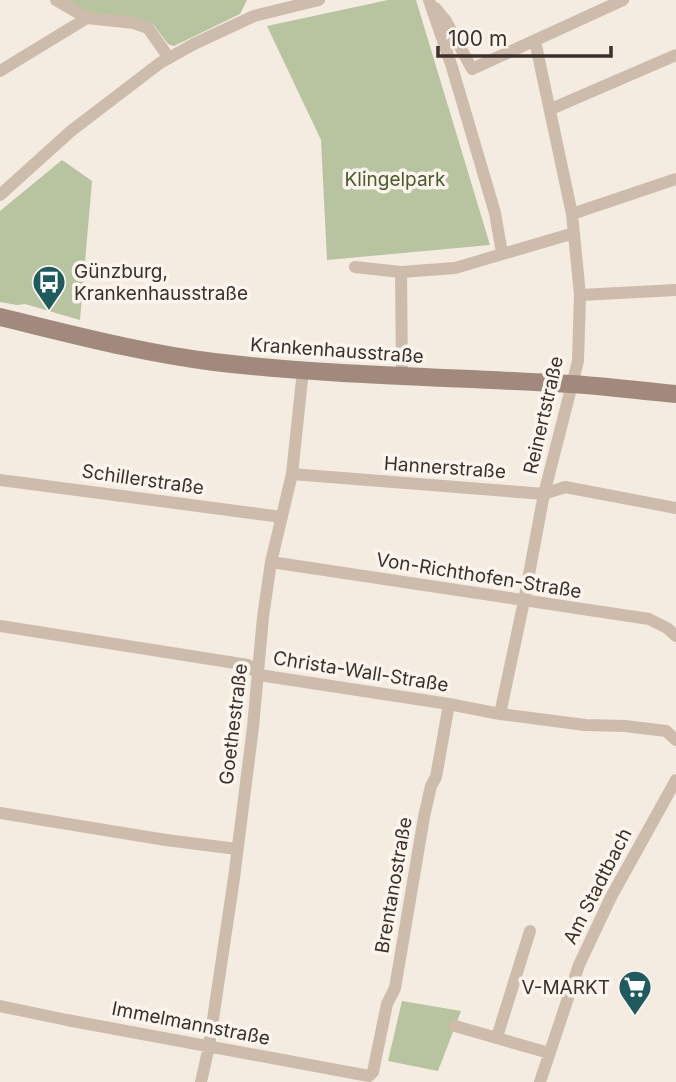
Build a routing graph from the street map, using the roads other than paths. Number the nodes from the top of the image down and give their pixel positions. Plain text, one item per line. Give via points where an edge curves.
1 (56, 0) edge
2 (319, 0) edge
3 (623, 0) edge
4 (430, 2) edge
5 (87, 18) junction
6 (535, 41) junction
7 (676, 55) edge
8 (169, 58) junction
9 (0, 71) edge
10 (551, 109) junction
11 (676, 179) edge
12 (0, 195) edge
13 (572, 214) junction
14 (574, 233) junction
15 (502, 253) junction
16 (355, 267) dead end
17 (401, 272) junction
18 (676, 290) edge
19 (580, 295) junction
20 (0, 317) edge
21 (303, 370) junction
22 (402, 376) junction
23 (572, 384) junction
24 (676, 394) edge
25 (292, 474) junction
26 (0, 480) edge
27 (544, 494) junction
28 (676, 508) edge
29 (282, 517) junction
30 (271, 562) junction
31 (524, 601) junction
32 (0, 626) edge
33 (676, 636) edge
34 (259, 675) junction
35 (449, 704) junction
36 (500, 714) junction
37 (676, 740) edge
38 (676, 780) edge
39 (0, 813) edge
40 (237, 849) junction
41 (530, 931) dead end
42 (0, 1006) edge
43 (455, 1026) dead end
44 (497, 1037) junction
45 (209, 1046) junction
46 (549, 1053) junction
47 (373, 1072) joint
48 (201, 1082) edge
49 (540, 1082) edge

1 - 5 street
2 - 8 street via 254,16
3 - 6 street
4 - 6 street via 472,69
4 - 15 street via 495,213
5 - 8 street via 148,29
5 - 9 street
6 - 10 street, Reinertstraße
7 - 10 street
8 - 12 street via 71,131
10 - 13 street, Reinertstraße
11 - 13 street
13 - 14 street, Reinertstraße
14 - 15 street
14 - 19 street, Reinertstraße
15 - 17 street via 454,268
16 - 17 street
17 - 22 street
18 - 19 street
19 - 23 street, Reinertstraße via 578,361
20 - 21 street, Krankenhausstraße via 131,349
21 - 22 street, Krankenhausstraße
21 - 25 street, Goethestraße
22 - 23 street, Krankenhausstraße
23 - 24 street, Krankenhausstraße
23 - 27 street, Reinertstraße
25 - 27 street, Hannerstraße
25 - 29 street, Goethestraße
26 - 29 street, Schillerstraße
27 - 28 street, Hannerstraße via 565,487
27 - 31 street, Reinertstraße
29 - 30 street, Goethestraße
30 - 31 street, Von-Richthofen-Straße
30 - 34 street, Goethestraße
31 - 33 street, Von-Richthofen-Straße via 649,619
31 - 36 street, Reinertstraße
32 - 34 street, Christa-Wall-Straße via 248,665
34 - 35 street, Christa-Wall-Straße
34 - 40 street, Goethestraße
35 - 36 street, Christa-Wall-Straße
35 - 47 street, Brentanostraße via 395,988 387,1004
36 - 37 street, Christa-Wall-Straße via 666,731
38 - 46 street, Am Stadtbach via 579,965
39 - 40 street
40 - 45 street, Goethestraße
41 - 44 street
42 - 45 street, Immelmannstraße
43 - 44 street
44 - 46 street
45 - 47 street, Immelmannstraße via 369,1076
45 - 48 street, Goethestraße
46 - 49 street, Am Stadtbach

